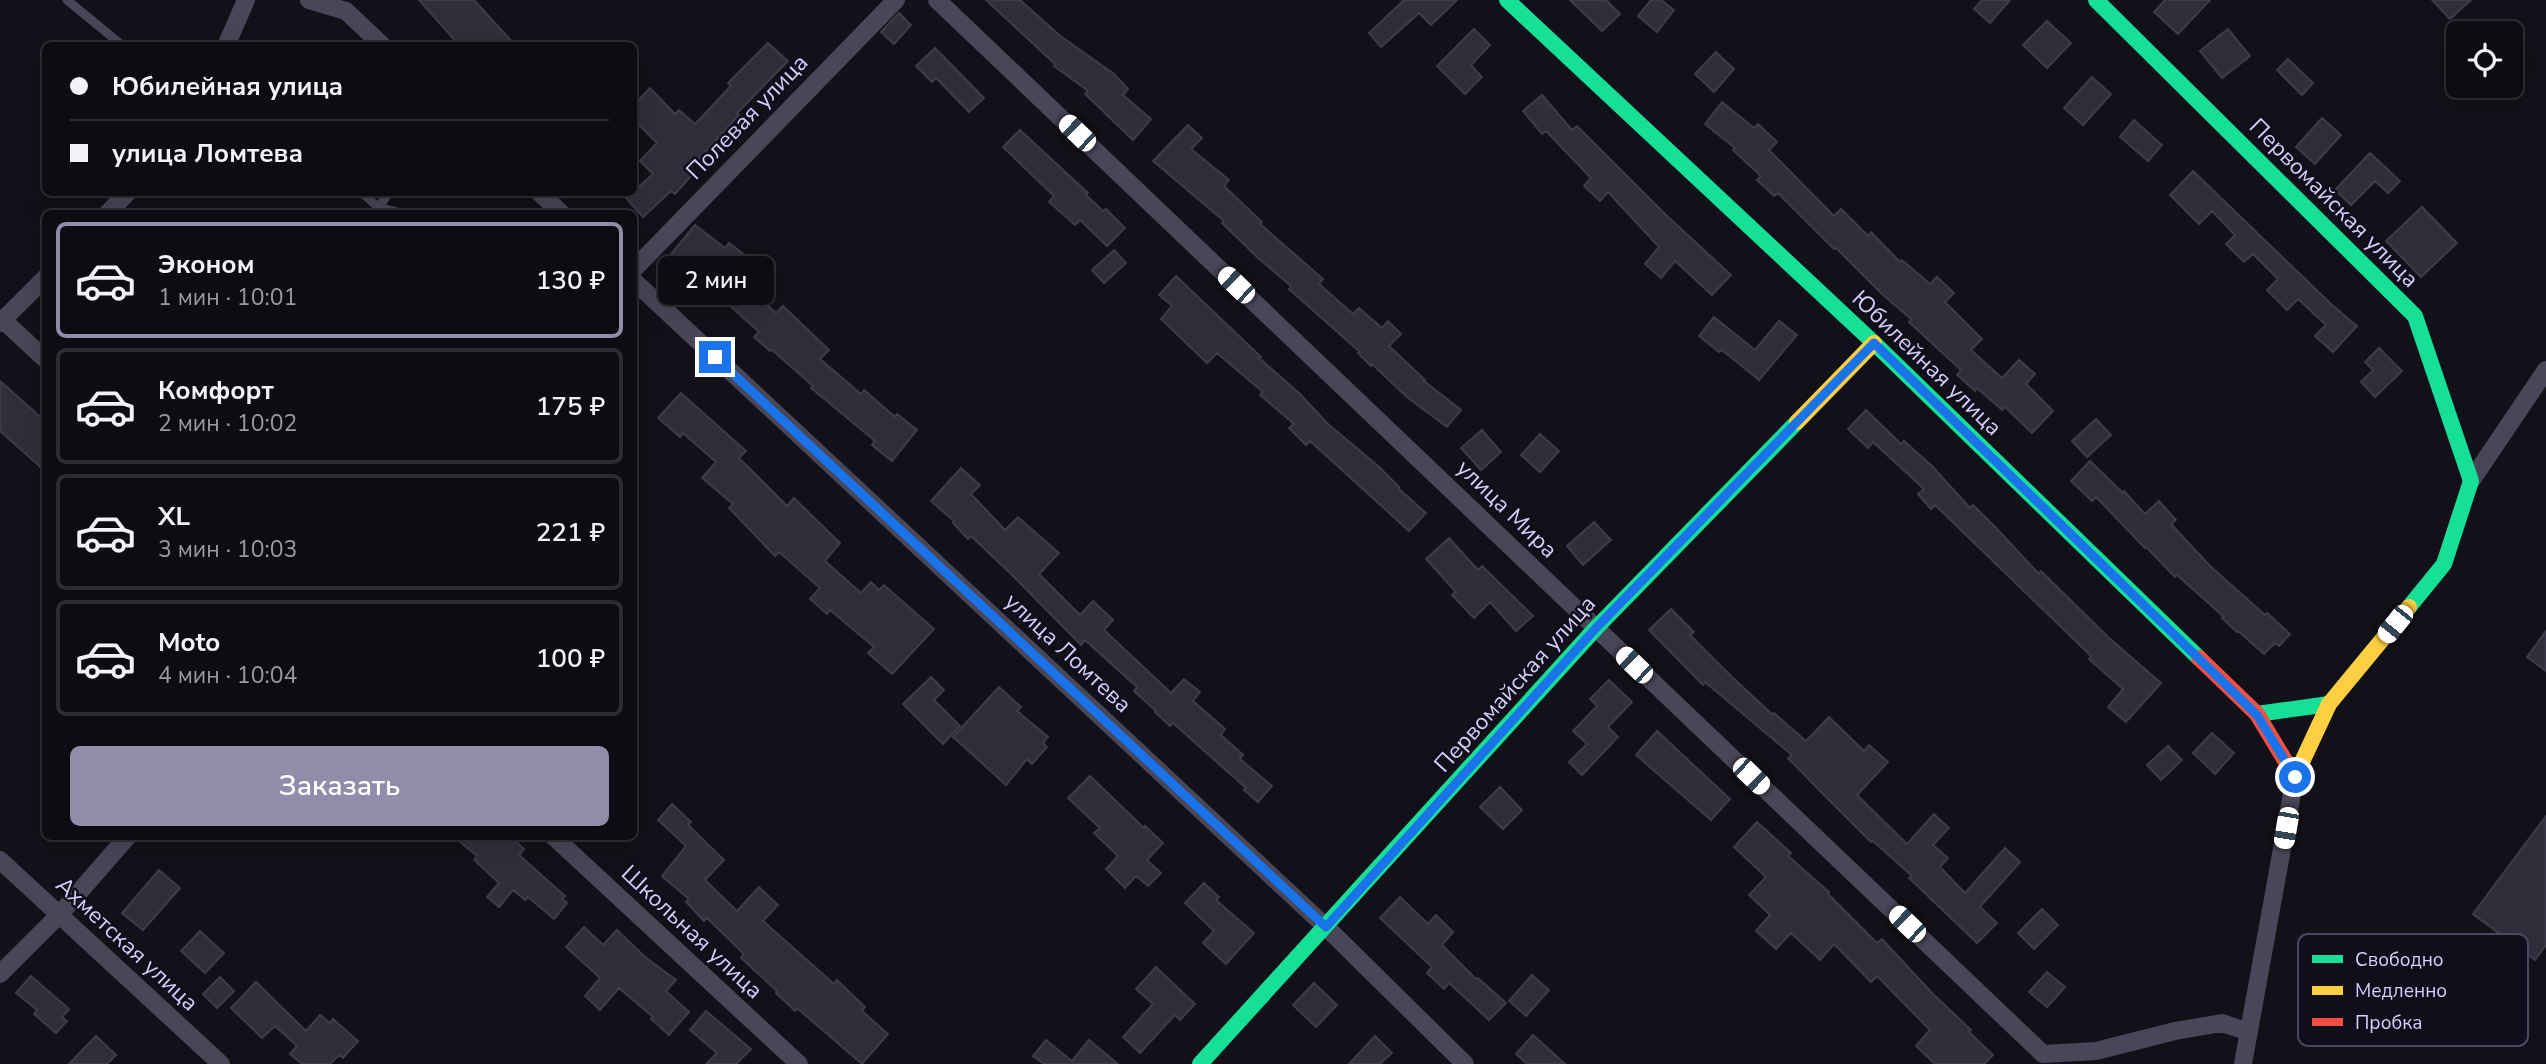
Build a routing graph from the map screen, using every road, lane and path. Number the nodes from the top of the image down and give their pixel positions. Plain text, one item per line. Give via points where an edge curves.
1 (68, 0) edge
2 (246, 0) edge
3 (309, 0) edge
4 (896, 0) edge
5 (937, 0) edge
6 (1507, 0) edge
7 (2096, 0) edge
8 (117, 42) edge
9 (228, 42) edge
10 (379, 42) edge
11 (124, 196) edge
12 (365, 196) edge
13 (543, 196) edge
14 (111, 210) edge
15 (377, 210) edge
16 (558, 210) edge
17 (637, 266) edge
18 (42, 280) edge
19 (637, 284) edge
20 (1, 322) edge
21 (1874, 343) junction
22 (42, 357) edge
23 (2546, 370) edge
24 (2471, 481) junction
25 (1596, 628) junction
26 (2329, 704) junction
27 (2257, 715) junction
28 (2295, 777) junction
29 (125, 840) edge
30 (557, 840) edge
31 (0, 860) edge
32 (60, 914) junction
33 (1326, 927) junction
34 (0, 975) edge
35 (2249, 1032) junction
36 (221, 1064) edge
37 (799, 1064) edge
38 (1200, 1064) edge
39 (1465, 1064) edge
40 (2244, 1064) edge

1 - 8 lane
2 - 9 street
3 - 10 street via 346,11
4 - 17 street, Полевая улица
5 - 25 street, улица Мира
6 - 21 street, Юбилейная улица
7 - 24 street, Первомайская улица via 2416,316
11 - 14 street
12 - 15 lane
13 - 16 street
18 - 20 street
19 - 33 street, улица Ломтева
20 - 22 street
21 - 25 street, Первомайская улица
21 - 27 street, Юбилейная улица
23 - 24 street
24 - 26 street via 2444,564
25 - 33 street, Первомайская улица
25 - 35 street, улица Мира via 2043,1054 2096,1052 2222,1023
26 - 27 street
26 - 28 street
27 - 28 street, Юбилейная улица
28 - 35 street
29 - 32 street
30 - 37 street, Школьная улица
31 - 32 street, Ахметская улица
32 - 34 street
32 - 36 street, Ахметская улица
33 - 38 street, Первомайская улица
33 - 39 street, улица Ломтева
35 - 40 street

